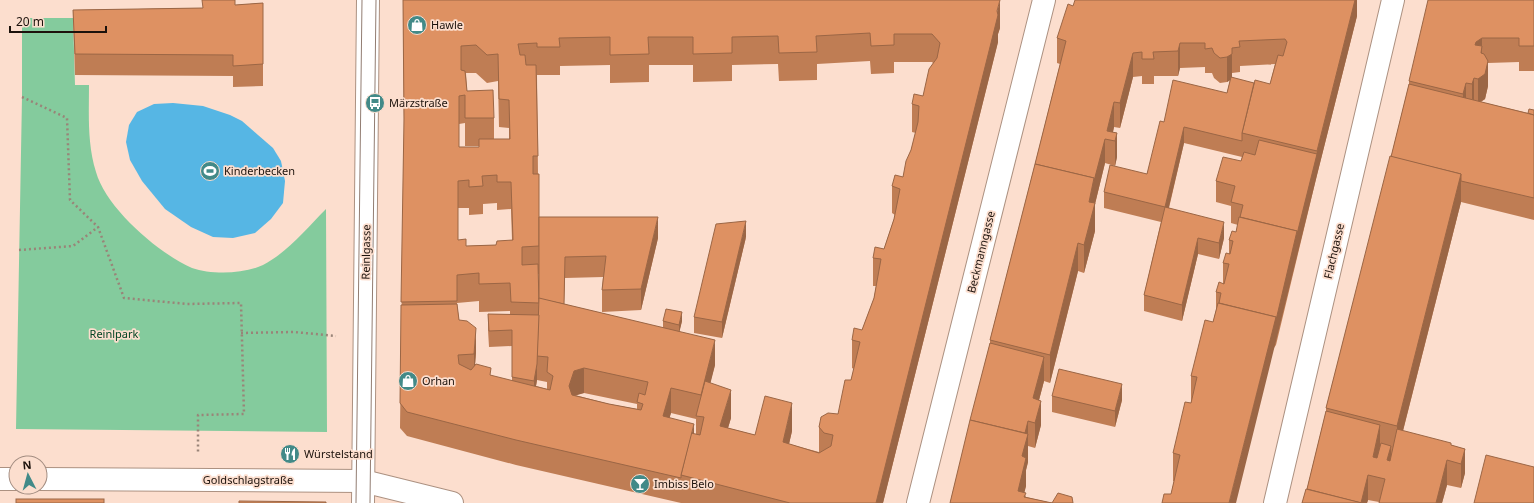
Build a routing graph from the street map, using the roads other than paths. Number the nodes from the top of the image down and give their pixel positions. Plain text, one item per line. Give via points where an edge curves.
1 (368, 0) edge
2 (1044, 0) edge
3 (1394, 0) edge
4 (48, 479) edge
5 (363, 481) junction
6 (363, 503) edge
7 (452, 503) edge
8 (918, 503) edge
9 (1275, 503) edge

1 - 5 street, Reinlgasse
2 - 8 street, Beckmanngasse
3 - 9 street, Flachgasse
4 - 5 street, Goldschlagstraße
5 - 6 street, Reinlgasse
5 - 7 street, Goldschlagstraße

